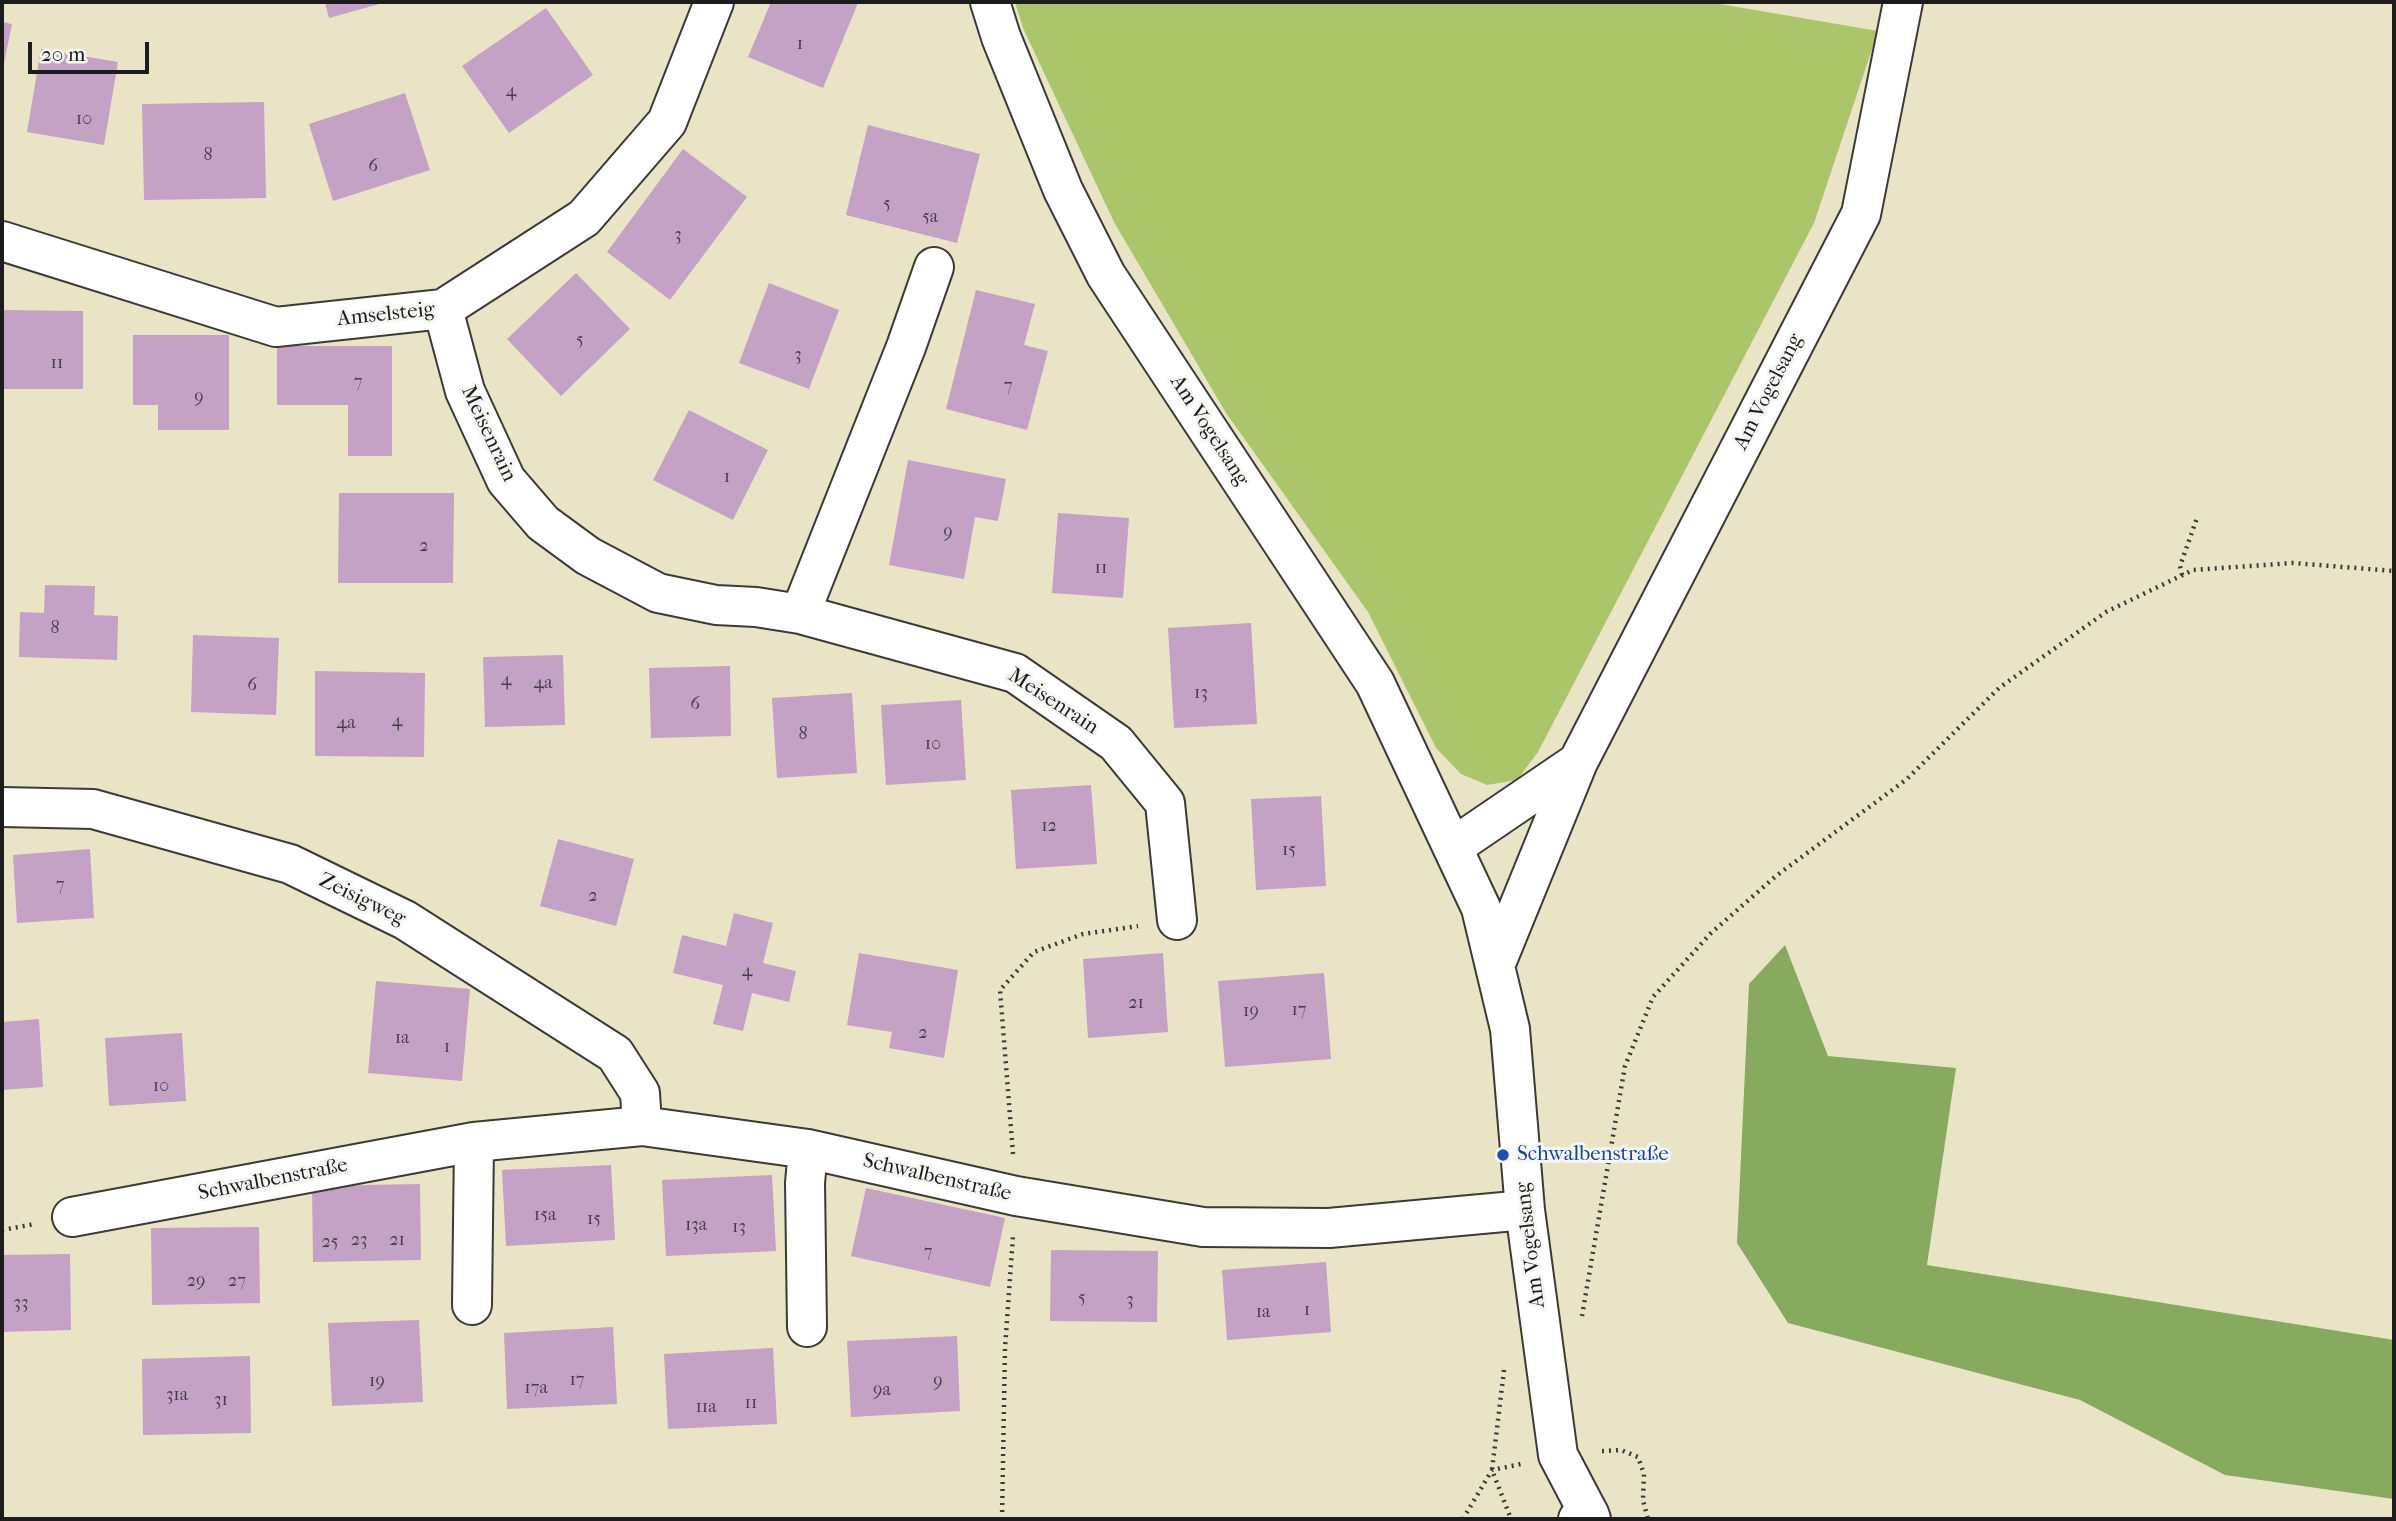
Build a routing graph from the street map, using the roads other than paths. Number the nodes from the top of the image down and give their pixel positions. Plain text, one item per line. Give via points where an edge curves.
1 (714, 2) edge
2 (990, 2) edge
3 (1903, 2) edge
4 (2, 241) edge
5 (934, 267) dead end
6 (443, 309) junction
7 (800, 614) junction
8 (1578, 762) junction
9 (2, 807) edge
10 (1453, 847) junction
11 (1177, 920) road end
12 (1496, 963) junction
13 (642, 1126) junction
14 (474, 1142) junction
15 (808, 1149) junction
16 (1525, 1210) junction
17 (72, 1217) dead end
18 (472, 1306) dead end
19 (807, 1327) dead end
20 (1586, 1517) edge

1 - 6 street, Amselsteig via 667,122 584,218
2 - 10 street, Am Vogelsang via 1063,191 1106,275 1376,683
3 - 8 street, Am Vogelsang via 1861,214
4 - 6 street, Amselsteig via 276,327
5 - 7 street
6 - 7 street, Meisenrain via 465,391 506,480 543,523 588,556 659,593
7 - 11 street, Meisenrain via 1015,673 1116,743 1165,803
8 - 10 street, Am Vogelsang
8 - 12 street, Am Vogelsang
9 - 13 street, Zeisigweg via 93,809 290,864 405,920 615,1054 640,1093
10 - 12 street, Am Vogelsang via 1481,908
12 - 16 street, Am Vogelsang via 1510,1029
13 - 14 street, Schwalbenstraße
13 - 15 street, Schwalbenstraße
14 - 17 street, Schwalbenstraße
14 - 18 street
15 - 16 street, Schwalbenstraße via 1016,1196 1203,1227 1329,1228
15 - 19 street via 804,1183
16 - 20 street, Am Vogelsang via 1558,1455

